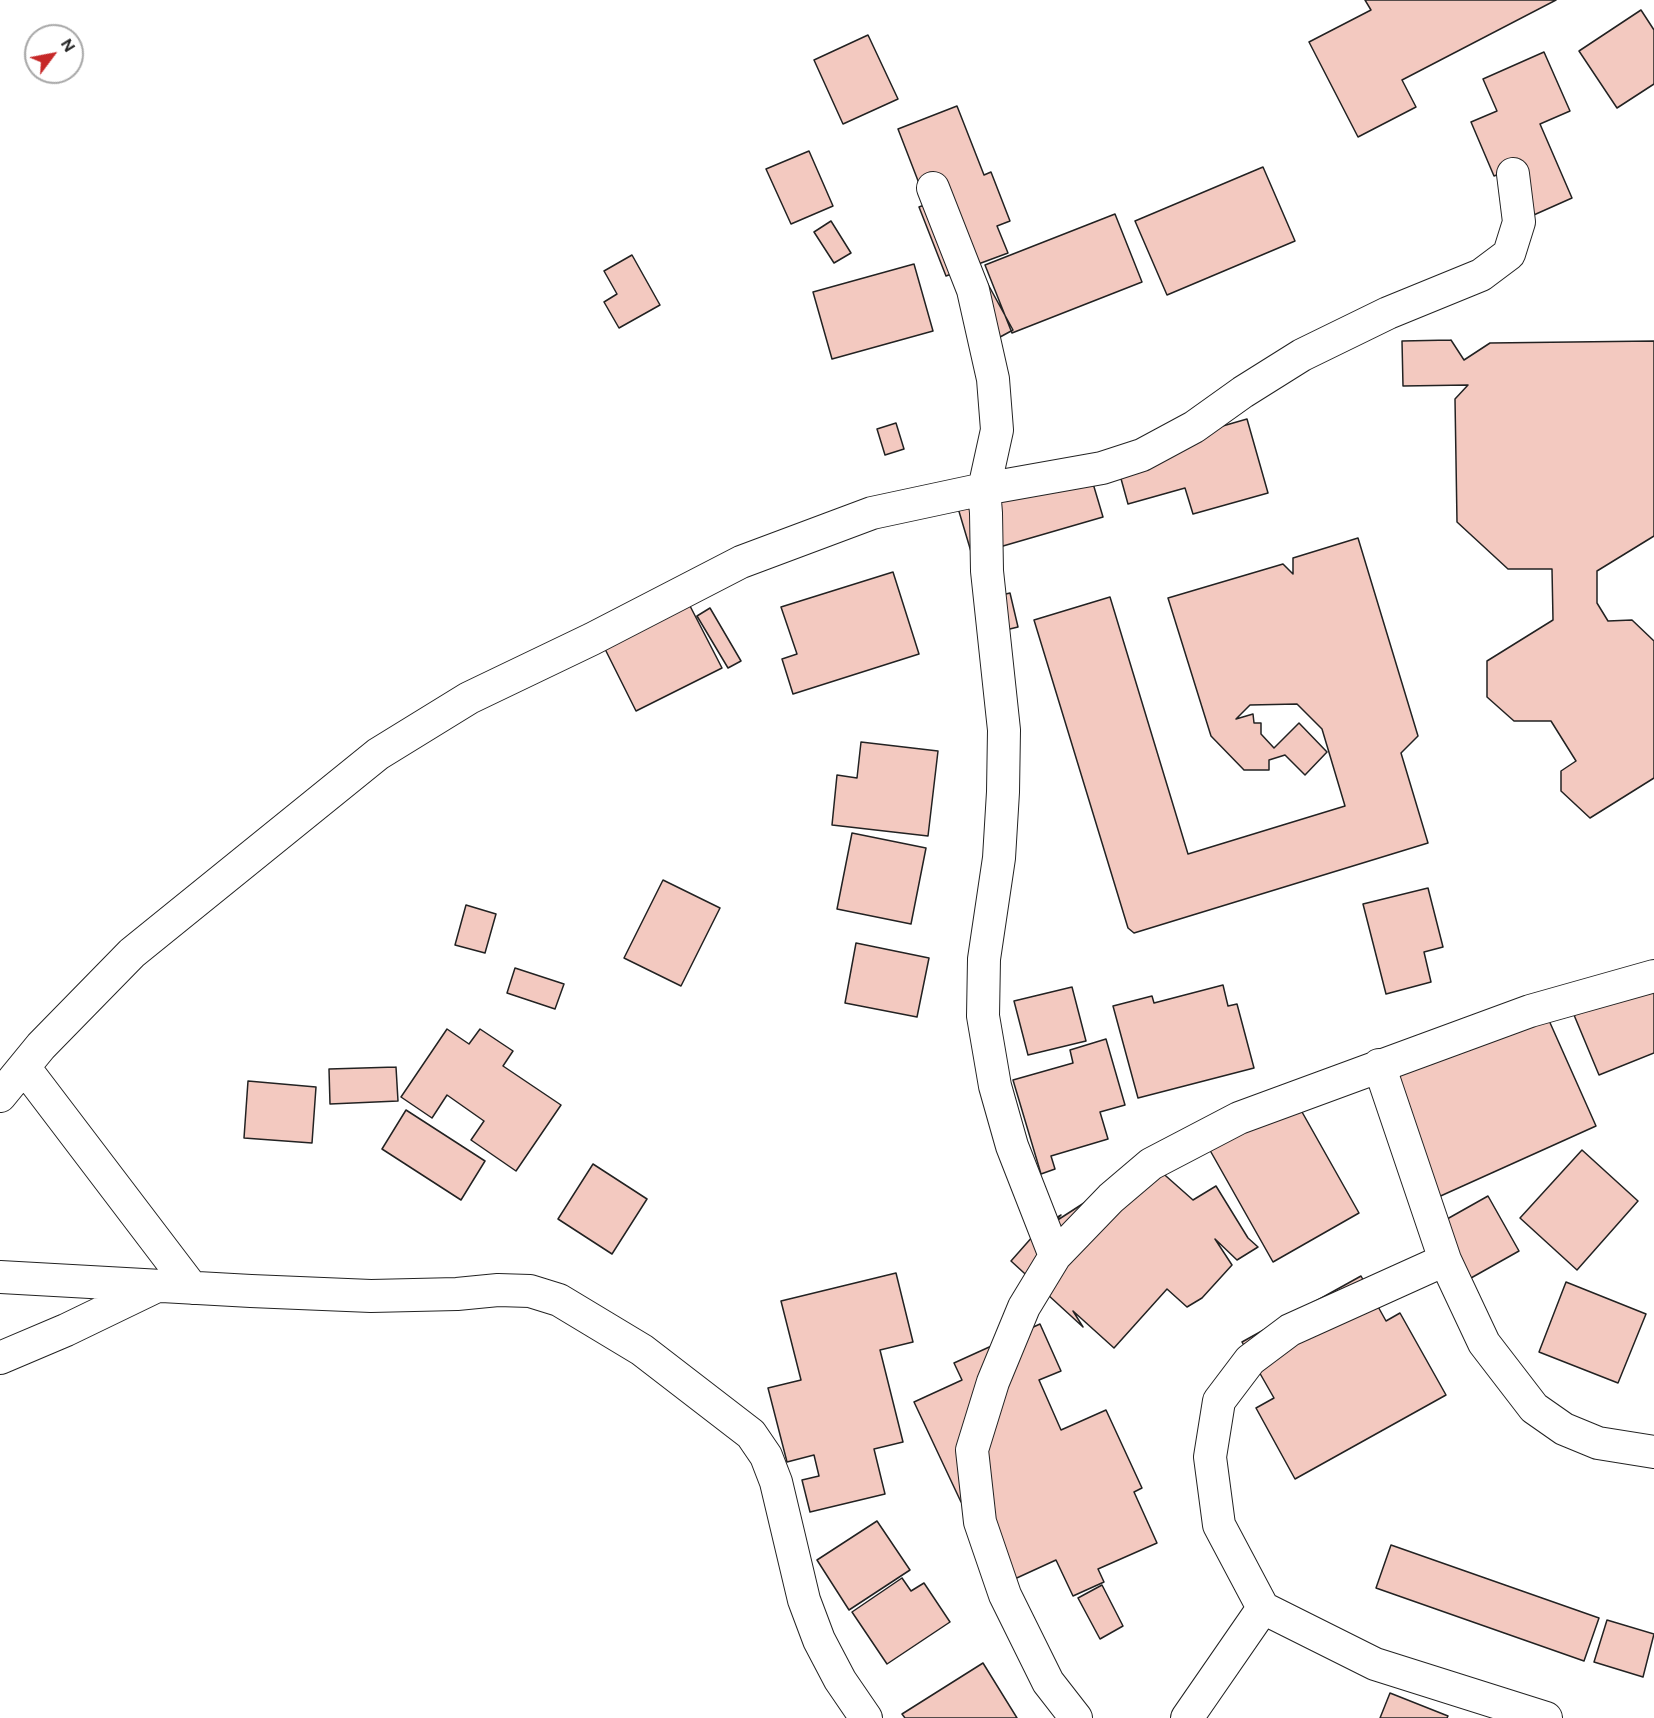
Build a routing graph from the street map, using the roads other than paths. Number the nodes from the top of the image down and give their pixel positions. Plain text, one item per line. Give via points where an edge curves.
1 (1513, 174) dead end
2 (933, 188) dead end
3 (984, 489) junction
4 (1654, 976) edge
5 (1379, 1065) junction
6 (24, 1067) junction
7 (0, 1096) edge
8 (1055, 1256) junction
9 (1445, 1260) junction
10 (0, 1277) edge
11 (156, 1286) junction
12 (192, 1288) junction
13 (0, 1358) edge
14 (1654, 1452) edge
15 (1263, 1608) junction
16 (866, 1718) edge
17 (1076, 1718) edge
18 (1187, 1718) edge
19 (1546, 1718) edge

1 - 3 street via 1519,222 1509,254 1481,275 1388,313 1302,356 1194,427 1142,455 1102,468
2 - 3 street via 973,290 993,379 997,430
3 - 6 street via 872,513 741,562 469,698 378,754 132,953
3 - 8 street via 987,571 1004,730 1004,792 984,959 983,1016 994,1086 1012,1146
4 - 5 street via 1530,1011
5 - 8 street via 1239,1118 1151,1164 1110,1198
5 - 9 street
6 - 7 street
6 - 12 street
8 - 17 street via 1024,1307 993,1382 972,1450 980,1522 1005,1594 1048,1682
9 - 14 street via 1484,1343 1534,1408 1564,1429 1598,1443
9 - 15 street via 1290,1330 1250,1360 1220,1401 1210,1457 1219,1525
10 - 11 street
11 - 12 street
11 - 13 street
12 - 16 street via 371,1296 530,1291 559,1299 642,1350 751,1434 766,1456 776,1482 804,1600 819,1640
15 - 18 street
15 - 19 street via 1375,1664

